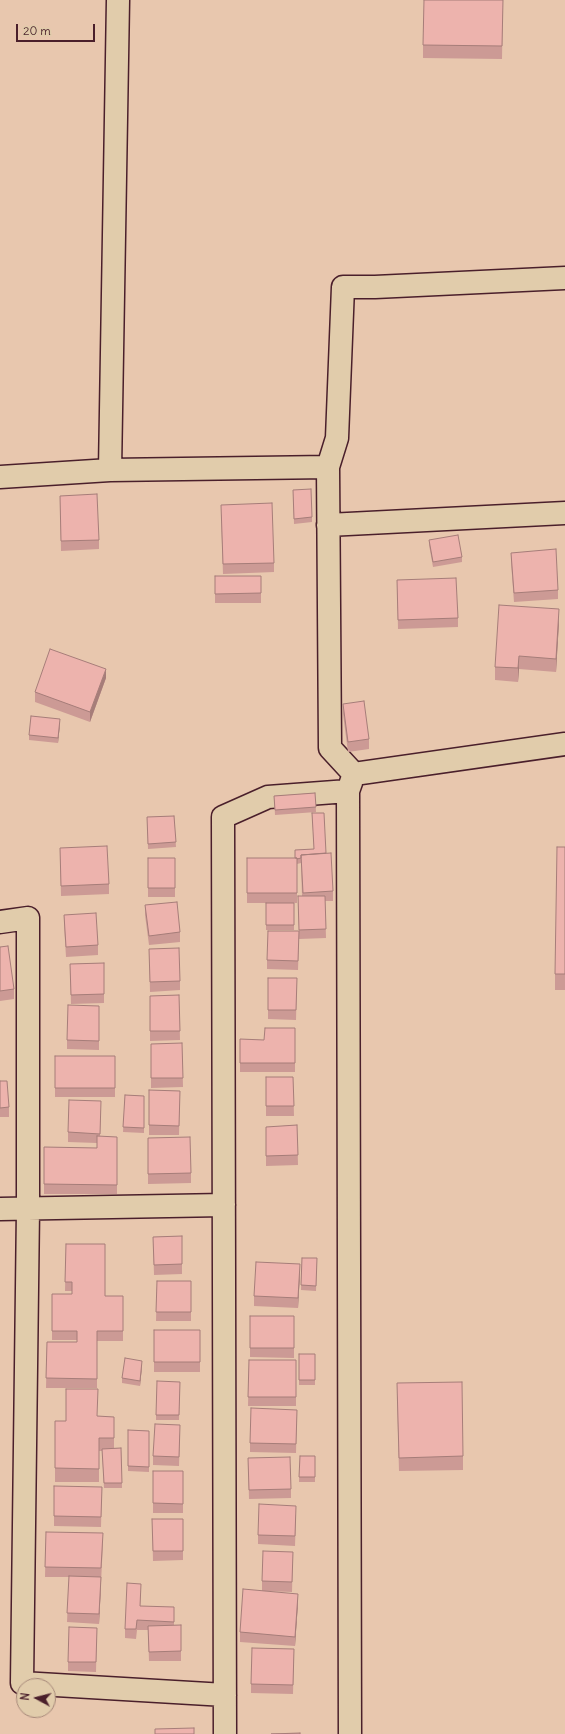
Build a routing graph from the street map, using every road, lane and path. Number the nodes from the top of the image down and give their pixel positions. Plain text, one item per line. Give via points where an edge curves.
1 (118, 0) edge
2 (565, 278) edge
3 (328, 466) junction
4 (110, 470) junction
5 (0, 477) edge
6 (565, 513) edge
7 (328, 525) junction
8 (565, 744) edge
9 (351, 782) junction
10 (0, 922) edge
11 (224, 1205) junction
12 (0, 1209) edge
13 (28, 1209) junction
14 (225, 1695) junction
15 (225, 1734) edge
16 (350, 1734) edge

1 - 4 street
2 - 3 street via 343,287 337,438
3 - 4 street
3 - 7 street
4 - 5 street
6 - 7 street
7 - 9 street via 330,748
8 - 9 street
9 - 11 street via 268,797 223,817
9 - 16 street
10 - 13 street via 28,918
11 - 13 street
11 - 14 street
12 - 13 street
13 - 14 street via 22,1683
14 - 15 street

